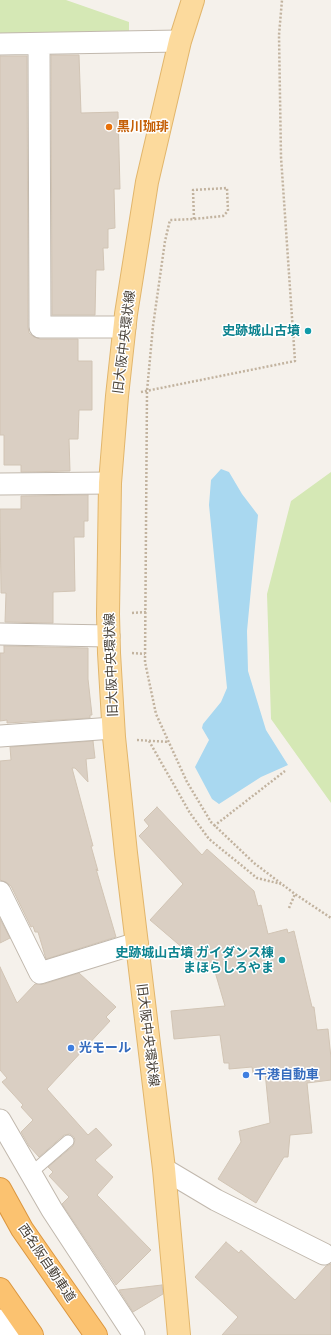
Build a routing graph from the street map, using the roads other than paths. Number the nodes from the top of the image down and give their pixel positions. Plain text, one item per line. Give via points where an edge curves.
1 (193, 0) edge
2 (180, 41) junction
3 (0, 44) edge
4 (39, 44) junction
5 (125, 327) junction
6 (110, 482) junction
7 (0, 484) edge
8 (0, 634) edge
9 (109, 636) junction
10 (113, 728) junction
11 (0, 736) edge
12 (0, 892) edge
13 (137, 943) junction
14 (0, 1120) edge
15 (68, 1141) dead end
16 (164, 1169) junction
17 (31, 1173) junction
18 (0, 1189) edge
19 (324, 1254) dead end
20 (0, 1289) edge
21 (0, 1320) edge
22 (10, 1335) edge
23 (32, 1335) edge
24 (96, 1335) edge
25 (134, 1335) edge
26 (179, 1335) edge

1 - 2 main road, 旧大阪中央環状線
2 - 4 street
2 - 5 main road, 旧大阪中央環状線 via 147,182
3 - 4 street
4 - 5 street via 40,327
5 - 6 main road, 旧大阪中央環状線
6 - 7 street
6 - 9 main road, 旧大阪中央環状線
8 - 9 street
9 - 10 main road, 旧大阪中央環状線
10 - 11 street
10 - 13 main road, 旧大阪中央環状線
12 - 13 street via 40,973
13 - 16 main road, 旧大阪中央環状線
14 - 17 street
15 - 17 lane
16 - 19 street via 216,1200
16 - 26 main road, 旧大阪中央環状線
17 - 25 street via 52,1210
18 - 24 highway, 西名阪自動車道 via 22,1229
20 - 23 highway
21 - 22 street

